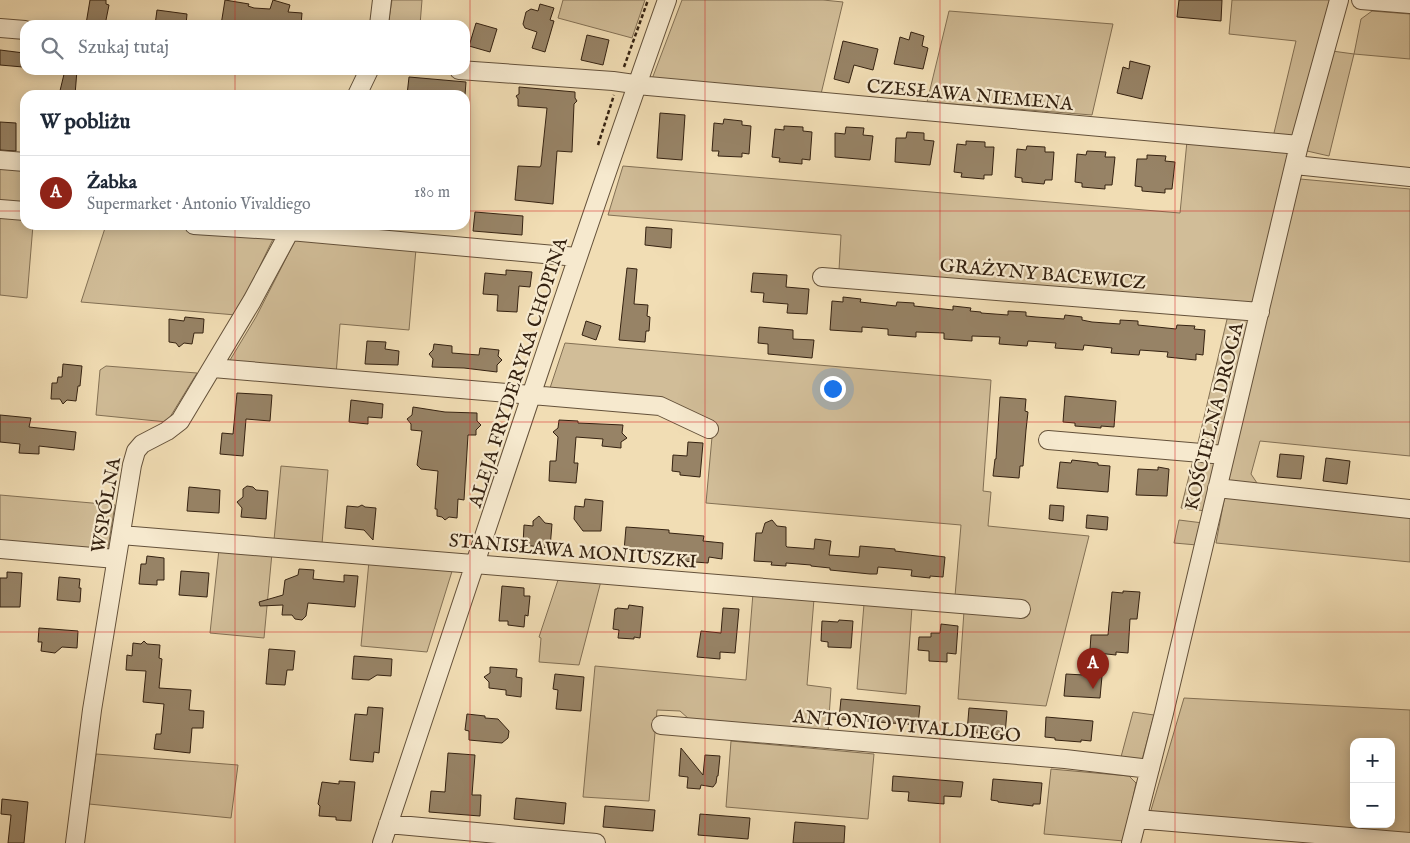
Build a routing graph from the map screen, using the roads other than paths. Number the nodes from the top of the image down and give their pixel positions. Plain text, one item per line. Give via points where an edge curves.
1 (382, 0) edge
2 (667, 0) edge
3 (1339, 0) edge
4 (1361, 0) edge
5 (1410, 4) edge
6 (380, 20) edge
7 (0, 28) edge
8 (20, 30) edge
9 (470, 71) edge
10 (367, 75) edge
11 (637, 84) junction
12 (359, 90) edge
13 (1299, 145) junction
14 (0, 160) edge
15 (20, 162) edge
16 (1296, 165) junction
17 (1410, 177) edge
18 (0, 209) edge
19 (20, 211) edge
20 (291, 230) edge
21 (312, 230) edge
22 (577, 257) junction
23 (822, 277) dead end
24 (1260, 312) junction
25 (213, 368) junction
26 (531, 396) junction
27 (709, 429) dead end
28 (1048, 440) dead end
29 (1225, 455) junction
30 (1217, 488) junction
31 (1410, 509) edge
32 (121, 535) junction
33 (0, 549) edge
34 (116, 559) junction
35 (476, 563) junction
36 (1022, 610) dead end
37 (661, 725) dead end
38 (1150, 769) junction
39 (1137, 819) junction
40 (388, 824) junction
41 (1410, 842) edge
42 (76, 843) edge
43 (382, 843) edge
44 (596, 843) edge
45 (1131, 843) edge

1 - 6 street
2 - 11 street, ALEJA FRYDERYKA CHOPINA
3 - 13 street, KOŚCIELNA DROGA
4 - 5 street
7 - 8 street
9 - 11 street, CZESŁAWA NIEMENA
10 - 12 street
11 - 13 street, CZESŁAWA NIEMENA
11 - 22 street, ALEJA FRYDERYKA CHOPINA
13 - 16 street, KOŚCIELNA DROGA
14 - 15 street
16 - 17 street
16 - 24 street, KOŚCIELNA DROGA
18 - 19 street
20 - 25 street, WSPÓLNA
21 - 22 street
22 - 26 street, ALEJA FRYDERYKA CHOPINA
23 - 24 street, GRAŻYNY BACEWICZ
24 - 29 street, KOŚCIELNA DROGA
25 - 26 street
25 - 32 street, WSPÓLNA via 180,421 136,451
26 - 27 street via 660,406
26 - 35 street, ALEJA FRYDERYKA CHOPINA
28 - 29 street
29 - 30 street, KOŚCIELNA DROGA
30 - 31 street
30 - 38 street, KOŚCIELNA DROGA
32 - 34 street, WSPÓLNA
32 - 35 street, STANISŁAWA MONIUSZKI
33 - 34 street
34 - 42 street, WSPÓLNA via 92,710
35 - 36 street, STANISŁAWA MONIUSZKI
35 - 40 street, ALEJA FRYDERYKA CHOPINA
37 - 38 street, ANTONIO VIVALDIEGO
38 - 39 street, KOŚCIELNA DROGA
39 - 41 street
39 - 45 street, KOŚCIELNA DROGA
40 - 43 street, ALEJA FRYDERYKA CHOPINA
40 - 44 street

